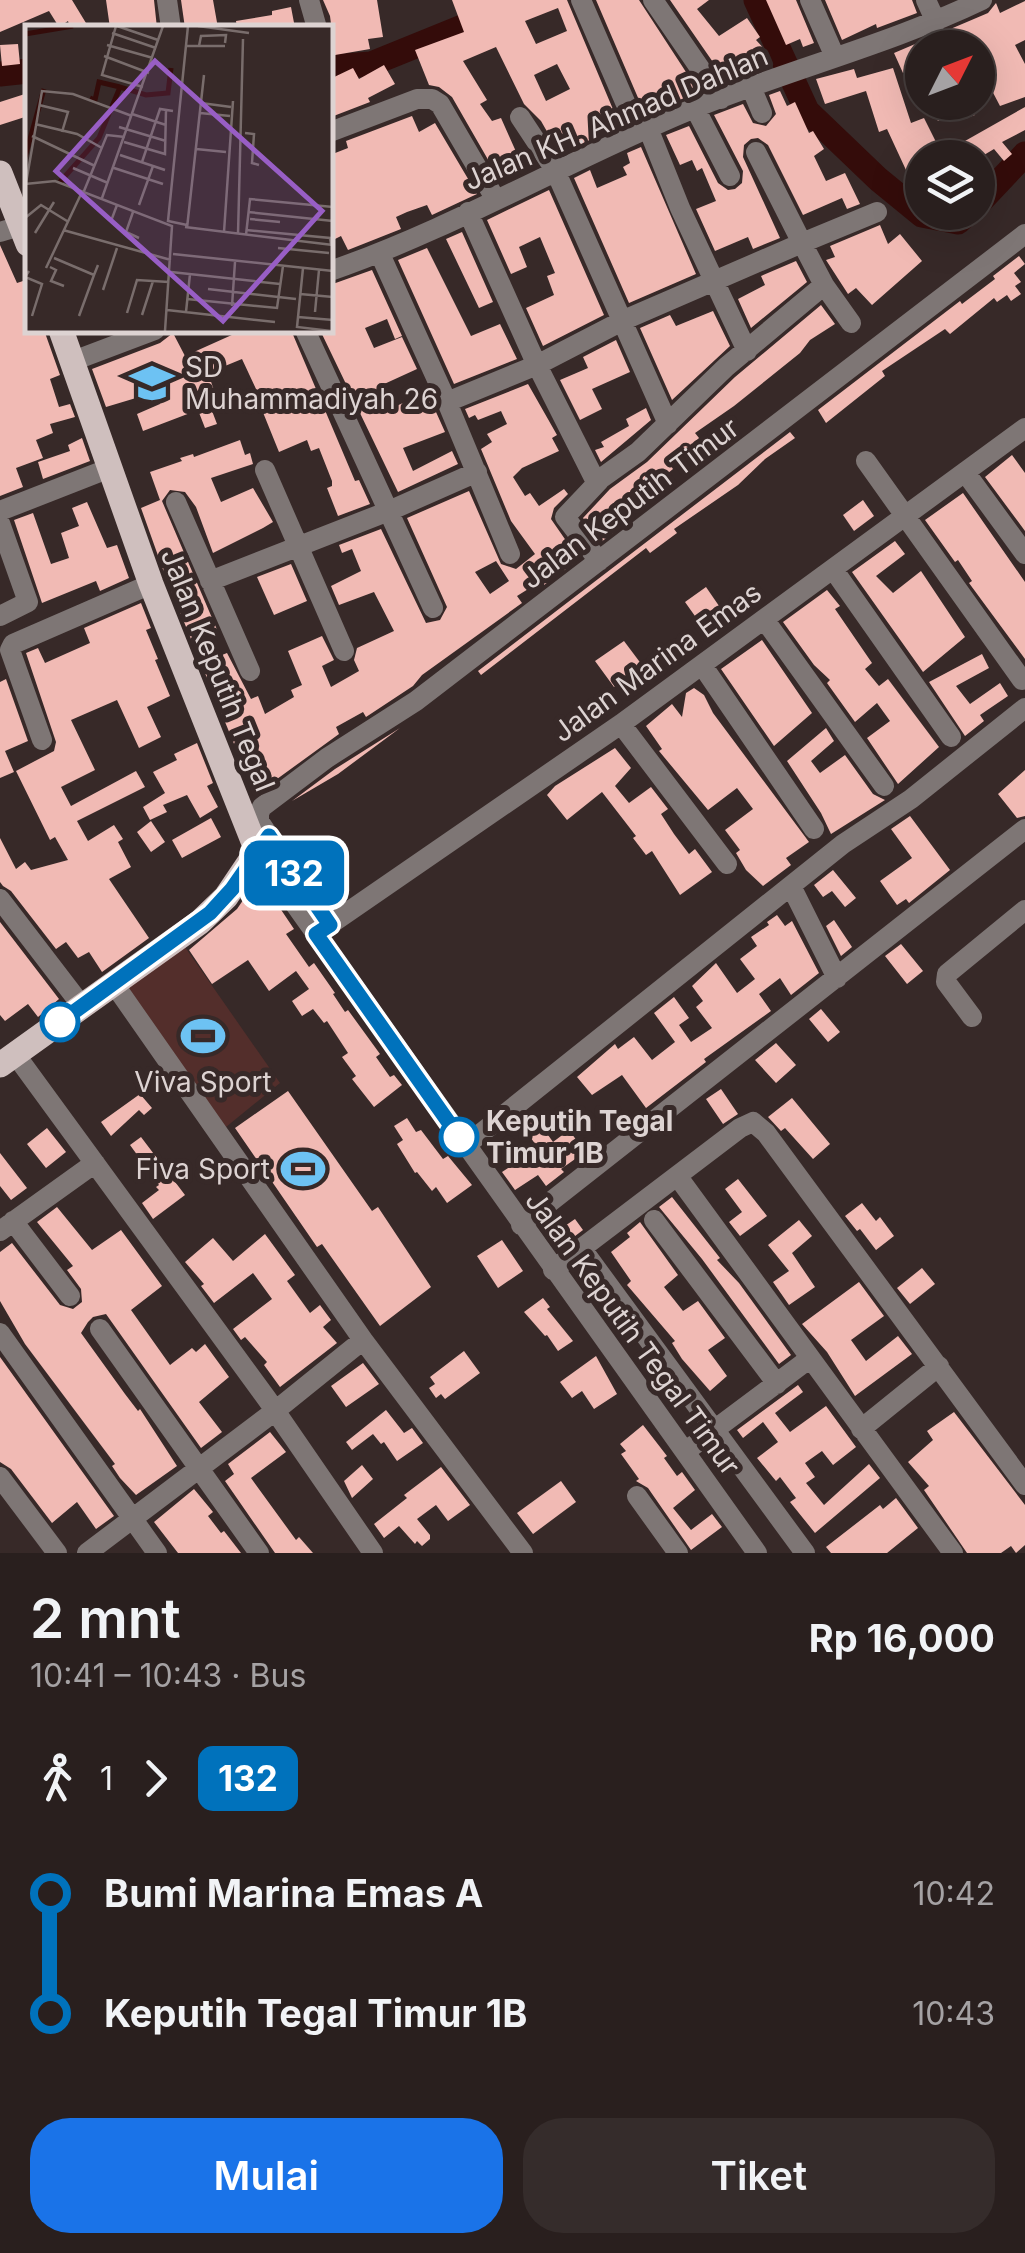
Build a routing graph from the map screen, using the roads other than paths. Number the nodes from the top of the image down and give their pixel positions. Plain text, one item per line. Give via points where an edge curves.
1 (167, 0) edge
2 (309, 0) edge
3 (581, 0) edge
4 (652, 0) edge
5 (810, 0) edge
6 (926, 0) edge
7 (982, 0) edge
8 (936, 22) junction
9 (171, 25) edge
10 (316, 25) edge
11 (835, 56) junction
12 (751, 87) junction
13 (721, 99) junction
14 (696, 108) junction
15 (762, 113) dead end
16 (520, 117) dead end
17 (332, 129) edge
18 (643, 130) junction
19 (756, 152) dead end
20 (555, 170) junction
21 (0, 173) edge
22 (730, 176) dead end
23 (496, 200) junction
24 (468, 212) junction
25 (877, 212) dead end
26 (20, 234) edge
27 (1025, 234) edge
28 (802, 244) junction
29 (380, 254) junction
30 (333, 264) edge
31 (715, 282) junction
32 (824, 285) junction
33 (624, 320) junction
34 (851, 323) dead end
35 (62, 332) edge
36 (150, 332) edge
37 (306, 332) edge
38 (746, 351) junction
39 (73, 361) junction
40 (537, 365) junction
41 (448, 402) junction
42 (668, 424) junction
43 (1024, 430) edge
44 (866, 462) dead end
45 (110, 468) junction
46 (265, 470) dead end
47 (477, 472) junction
48 (965, 472) junction
49 (595, 479) junction
50 (176, 502) dead end
51 (0, 511) edge
52 (389, 511) junction
53 (903, 517) junction
54 (0, 523) edge
55 (299, 547) junction
56 (6, 552) edge
57 (510, 554) dead end
58 (1025, 554) edge
59 (599, 561) junction
60 (833, 569) junction
61 (210, 581) junction
62 (150, 584) junction
63 (433, 608) dead end
64 (0, 617) edge
65 (764, 619) junction
66 (11, 647) junction
67 (344, 651) dead end
68 (702, 665) junction
69 (250, 671) dead end
70 (1022, 680) dead end
71 (1025, 708) edge
72 (621, 724) junction
73 (951, 736) dead end
74 (42, 740) dead end
75 (884, 786) dead end
76 (1025, 828) edge
77 (814, 829) dead end
78 (263, 844) junction
79 (727, 864) dead end
80 (792, 888) junction
81 (0, 899) edge
82 (1025, 910) edge
83 (323, 929) junction
84 (837, 978) junction
85 (114, 984) junction
86 (82, 1006) junction
87 (972, 1018) dead end
88 (8, 1060) edge
89 (465, 1146) junction
90 (95, 1163) junction
91 (678, 1177) junction
92 (654, 1220) dead end
93 (520, 1225) junction
94 (7, 1226) edge
95 (582, 1249) junction
96 (553, 1270) junction
97 (70, 1296) dead end
98 (100, 1329) dead end
99 (0, 1334) edge
100 (362, 1340) junction
101 (809, 1359) junction
102 (939, 1366) junction
103 (777, 1384) junction
104 (275, 1411) junction
105 (861, 1428) junction
106 (716, 1429) junction
107 (686, 1451) junction
108 (198, 1469) junction
109 (0, 1477) edge
110 (1025, 1485) edge
111 (637, 1496) dead end
112 (132, 1518) junction
113 (57, 1553) edge
114 (86, 1553) edge
115 (158, 1553) edge
116 (259, 1553) edge
117 (373, 1553) edge
118 (522, 1553) edge
119 (678, 1553) edge
120 (757, 1553) edge
121 (805, 1553) edge
122 (953, 1553) edge

1 - 9 street
2 - 10 street
3 - 18 street
4 - 13 street
5 - 11 street
6 - 8 street
7 - 8 street, Jalan KH. Ahmad Dahlan
8 - 11 street, Jalan KH. Ahmad Dahlan
11 - 12 street, Jalan KH. Ahmad Dahlan
12 - 13 street, Jalan KH. Ahmad Dahlan
12 - 15 street
13 - 14 street, Jalan KH. Ahmad Dahlan
14 - 18 street, Jalan KH. Ahmad Dahlan
14 - 22 street
16 - 20 street
17 - 23 street via 432,98
18 - 20 street, Jalan KH. Ahmad Dahlan
18 - 31 street
19 - 28 street
20 - 23 street, Jalan KH. Ahmad Dahlan
20 - 33 street
21 - 26 main road
23 - 24 street, Jalan KH. Ahmad Dahlan
24 - 29 street, Jalan KH. Ahmad Dahlan
24 - 40 street
25 - 28 street
27 - 59 street, Jalan Keputih Timur
28 - 31 street
28 - 32 street
29 - 30 street, Jalan KH. Ahmad Dahlan
29 - 41 street
31 - 33 street
31 - 38 street
32 - 34 street
32 - 38 street
33 - 40 street
33 - 42 street
35 - 39 main road, Jalan Keputih Tegal
36 - 39 street
37 - 52 street
38 - 42 street
39 - 45 main road, Jalan Keputih Tegal
40 - 41 street
40 - 49 street
41 - 47 street
42 - 49 street
43 - 48 street, Jalan Marina Emas
44 - 53 street
45 - 51 street
45 - 62 main road, Jalan Keputih Tegal
46 - 55 street
47 - 52 street
47 - 57 street
48 - 53 street, Jalan Marina Emas
48 - 58 street
49 - 59 street via 565,517
50 - 61 street
52 - 55 street
52 - 63 street
53 - 60 street, Jalan Marina Emas
53 - 70 street
54 - 56 street
55 - 61 street
55 - 67 street
56 - 64 street via 28,602
59 - 78 street, Jalan Keputih Timur via 416,701 262,807
60 - 65 street, Jalan Marina Emas
60 - 73 street
61 - 69 street
62 - 66 street
62 - 78 main road, Jalan Keputih Tegal
64 - 66 street
65 - 68 street, Jalan Marina Emas
65 - 75 street
66 - 74 street
68 - 72 street, Jalan Marina Emas
68 - 77 street
71 - 80 street
72 - 79 street
72 - 83 street, Jalan Marina Emas
76 - 84 street
78 - 83 street, Jalan Keputih Tegal Timur
78 - 85 main road via 210,913
80 - 84 street
80 - 89 street
81 - 86 street
82 - 87 street via 947,974
83 - 89 street, Jalan Keputih Tegal Timur
84 - 93 street
85 - 86 main road
85 - 100 street
86 - 88 main road
88 - 90 street
89 - 93 street, Jalan Keputih Tegal Timur
90 - 94 street
90 - 104 street
91 - 95 street
91 - 101 street
91 - 102 street via 752,1122
92 - 103 street
93 - 96 street, Jalan Keputih Tegal Timur
94 - 97 street
95 - 96 street
95 - 106 street
96 - 107 street, Jalan Keputih Tegal Timur
98 - 108 street
99 - 112 street
100 - 104 street
100 - 118 street
101 - 103 street
101 - 105 street
102 - 105 street
102 - 110 street
103 - 106 street
104 - 108 street
104 - 117 street
105 - 122 street
106 - 107 street
106 - 121 street
107 - 120 street, Jalan Keputih Tegal Timur
108 - 112 street
108 - 116 street
109 - 113 street
111 - 119 street
112 - 114 street
112 - 115 street

